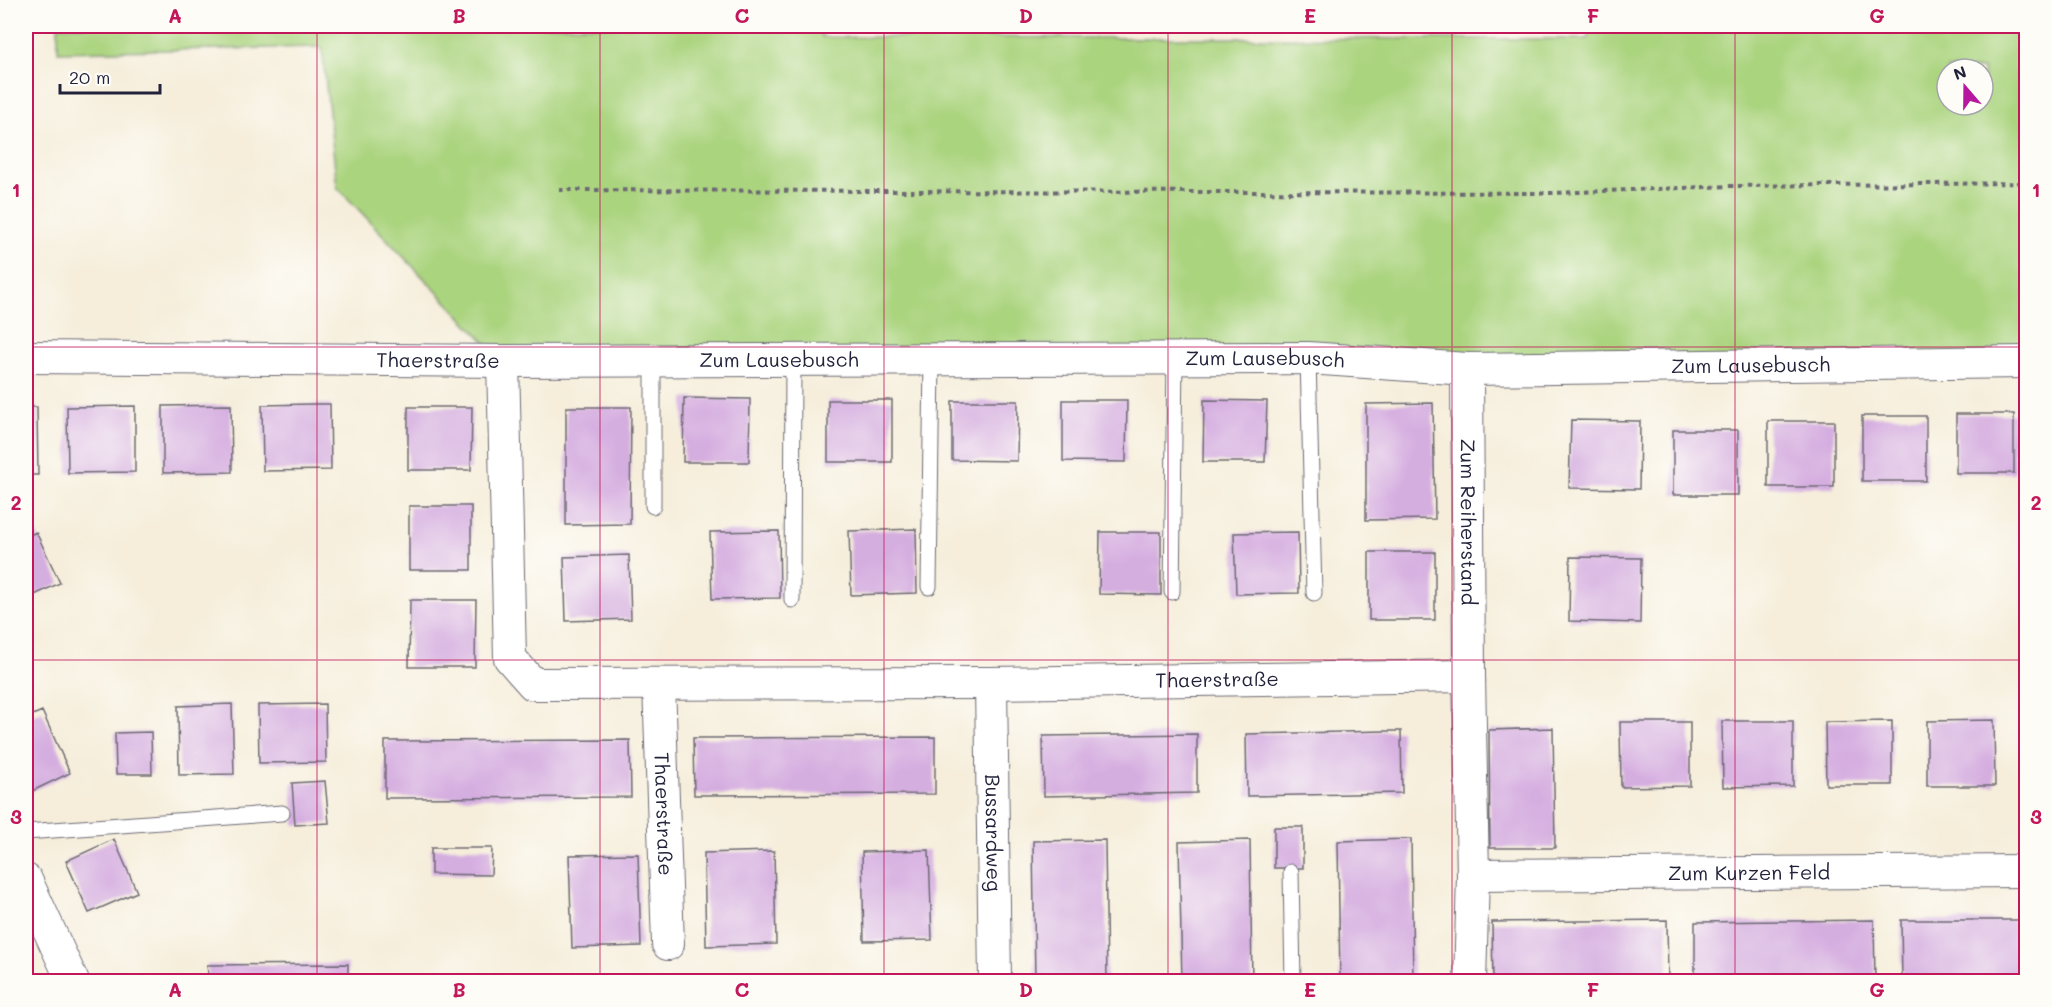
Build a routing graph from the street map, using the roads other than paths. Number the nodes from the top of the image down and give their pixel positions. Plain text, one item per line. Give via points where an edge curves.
1 (26, 357) edge
2 (1174, 358) junction
3 (1308, 358) junction
4 (653, 360) junction
5 (793, 360) junction
6 (932, 360) junction
7 (503, 361) junction
8 (2026, 362) edge
9 (1467, 369) junction
10 (653, 506) dead end
11 (929, 587) dead end
12 (1173, 592) dead end
13 (1314, 593) dead end
14 (792, 600) dead end
15 (1469, 676) junction
16 (990, 683) junction
17 (659, 684) junction
18 (282, 813) dead end
19 (26, 832) edge
20 (2026, 871) edge
21 (1291, 872) dead end
22 (1473, 875) junction
23 (26, 880) edge
24 (668, 944) dead end
25 (73, 981) edge
26 (995, 981) edge
27 (1293, 981) edge
28 (1470, 981) edge

1 - 7 street, Thaerstraße
2 - 3 street, Zum Lausebusch
2 - 6 street, Zum Lausebusch
2 - 12 lane
3 - 9 street, Zum Lausebusch
3 - 13 lane
4 - 5 street, Zum Lausebusch
4 - 7 street, Zum Lausebusch
4 - 10 lane
5 - 6 street, Zum Lausebusch
5 - 14 lane
6 - 11 lane
7 - 17 street, Thaerstraße via 510,658 533,684
8 - 9 street, Zum Lausebusch
9 - 15 street, Zum Reiherstand
15 - 16 street, Thaerstraße
15 - 22 street
16 - 17 street, Thaerstraße
16 - 26 street, Bussardweg
17 - 24 street, Thaerstraße
18 - 19 lane
20 - 22 street, Zum Kurzen Feld
21 - 27 lane
22 - 28 street
23 - 25 street

